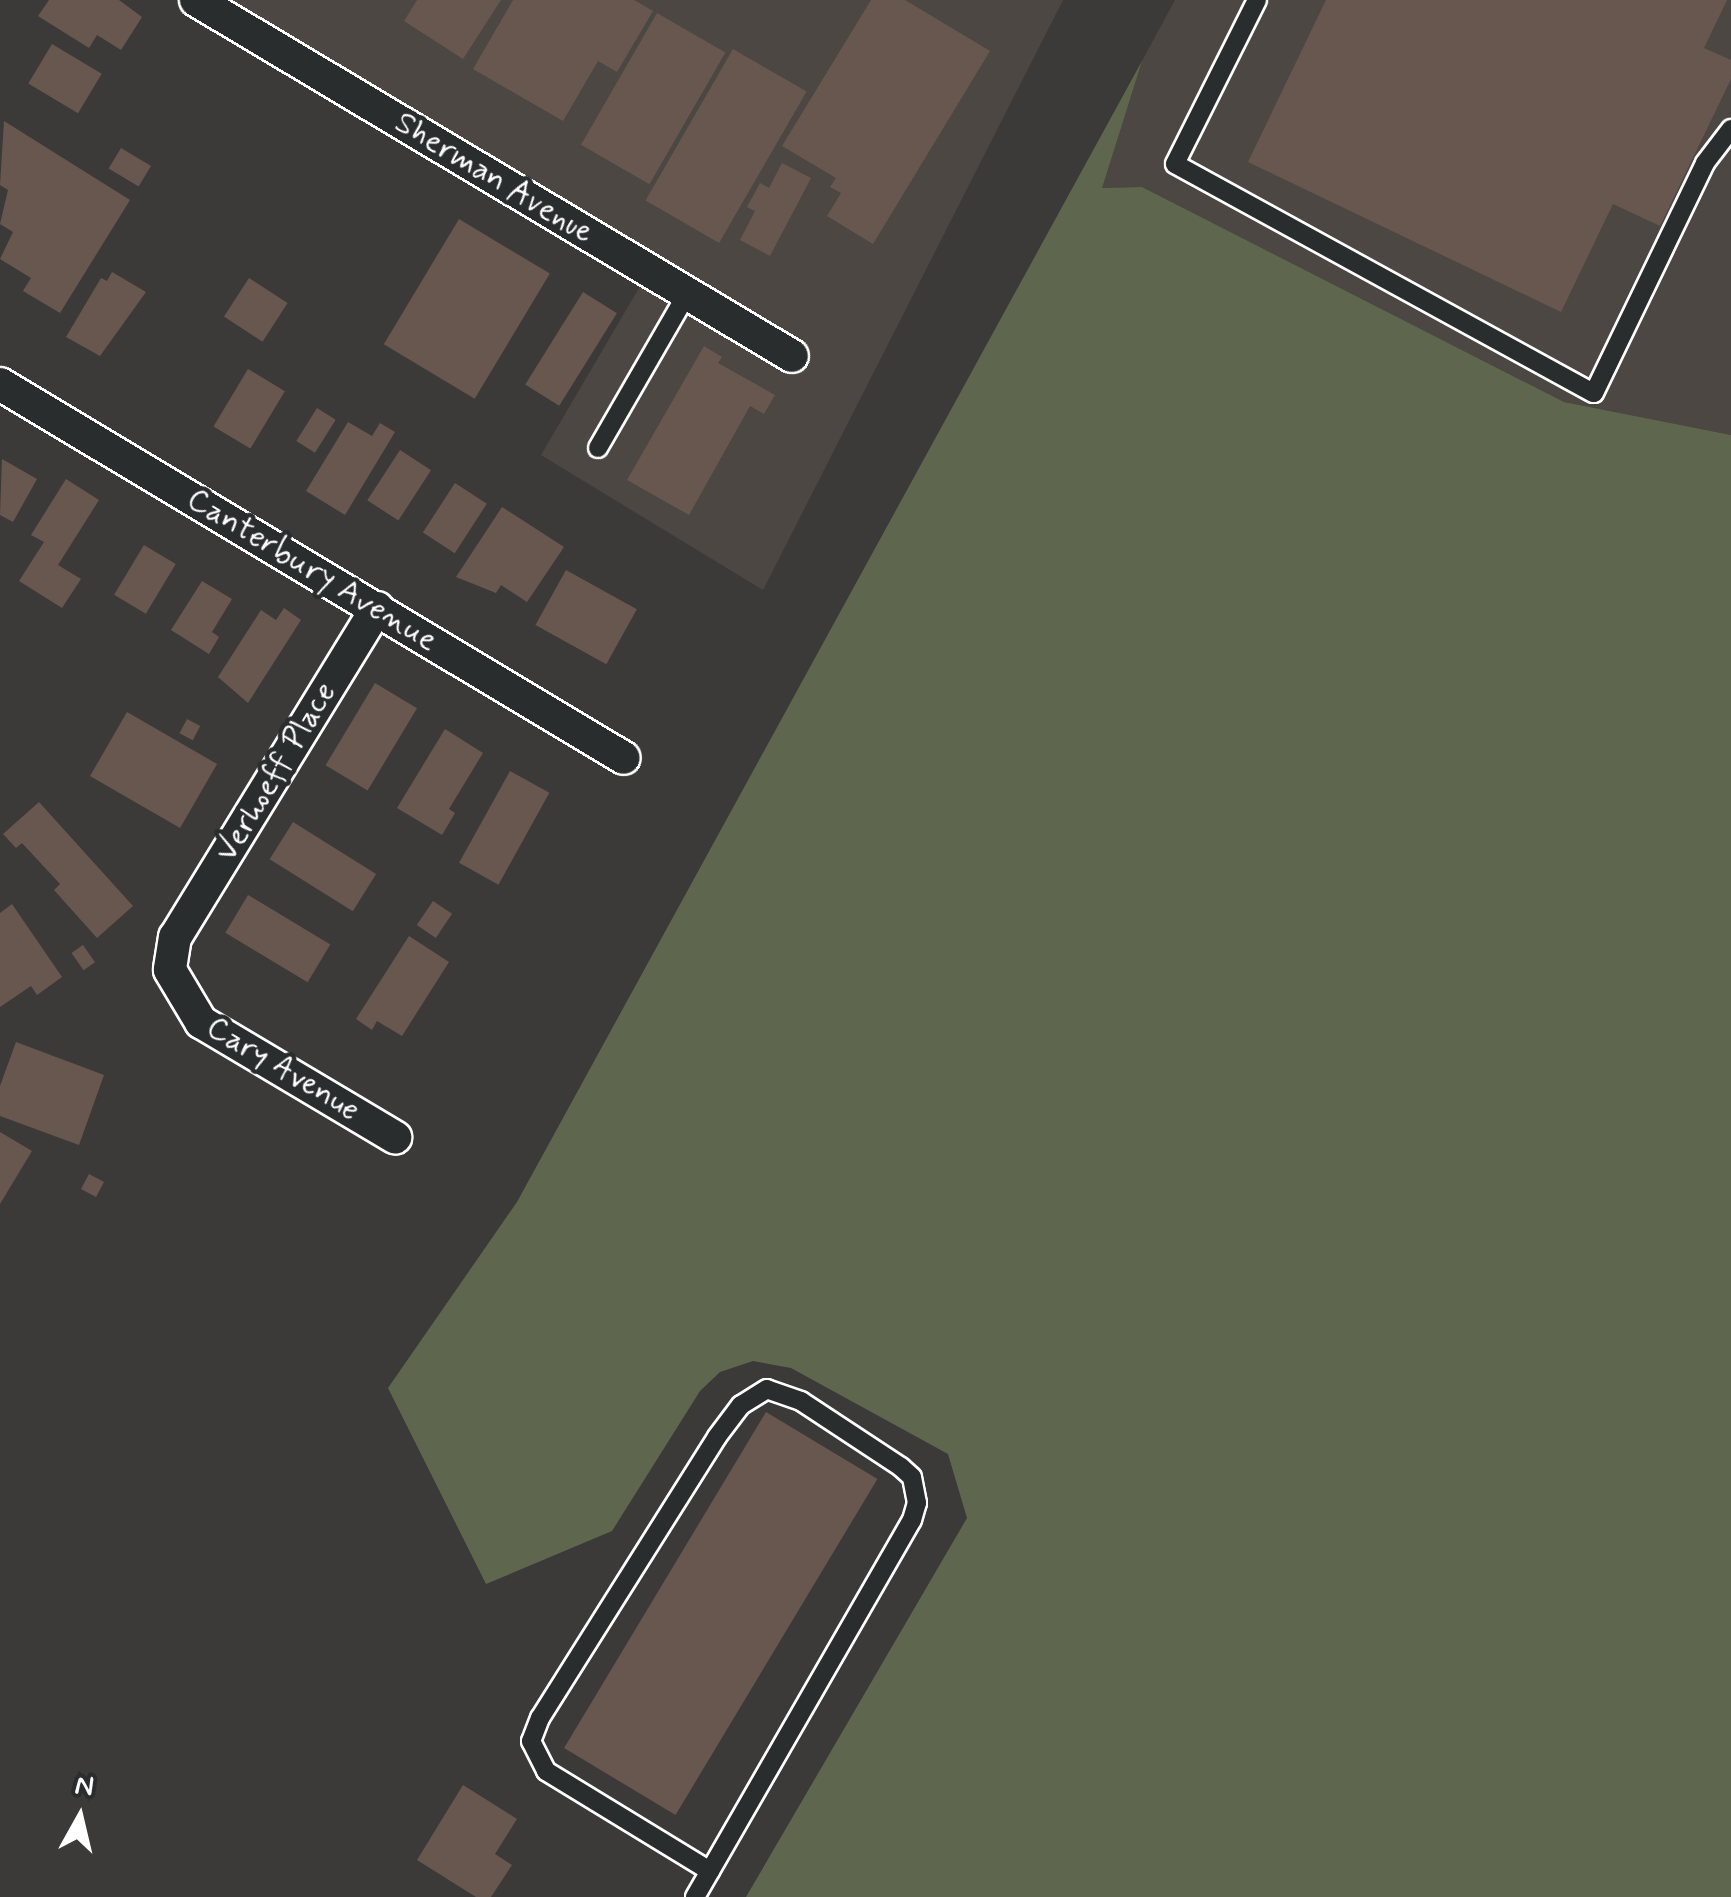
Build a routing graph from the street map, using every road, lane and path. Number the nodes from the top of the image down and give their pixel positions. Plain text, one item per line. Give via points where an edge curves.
1 (1257, 0) edge
2 (203, 2) edge
3 (1731, 129) edge
4 (687, 294) junction
5 (792, 356) dead end
6 (0, 384) edge
7 (598, 448) dead end
8 (376, 608) junction
9 (624, 758) dead end
10 (175, 937) joint
11 (395, 1137) dead end
12 (710, 1871) junction
13 (694, 1897) edge

1 - 3 lane via 1175,164 1594,393 1705,163
2 - 4 street, Sherman Avenue
4 - 5 street, Sherman Avenue
4 - 7 lane
6 - 8 street, Canterbury Avenue
8 - 9 street, Canterbury Avenue
8 - 10 street, Verhoeff Place
10 - 11 street, Cary Avenue via 174,986 200,1022
12 - 12 lane via 917,1503 912,1477 901,1467 801,1401 768,1390 741,1405 717,1436 540,1718 532,1741 546,1771
12 - 13 lane

